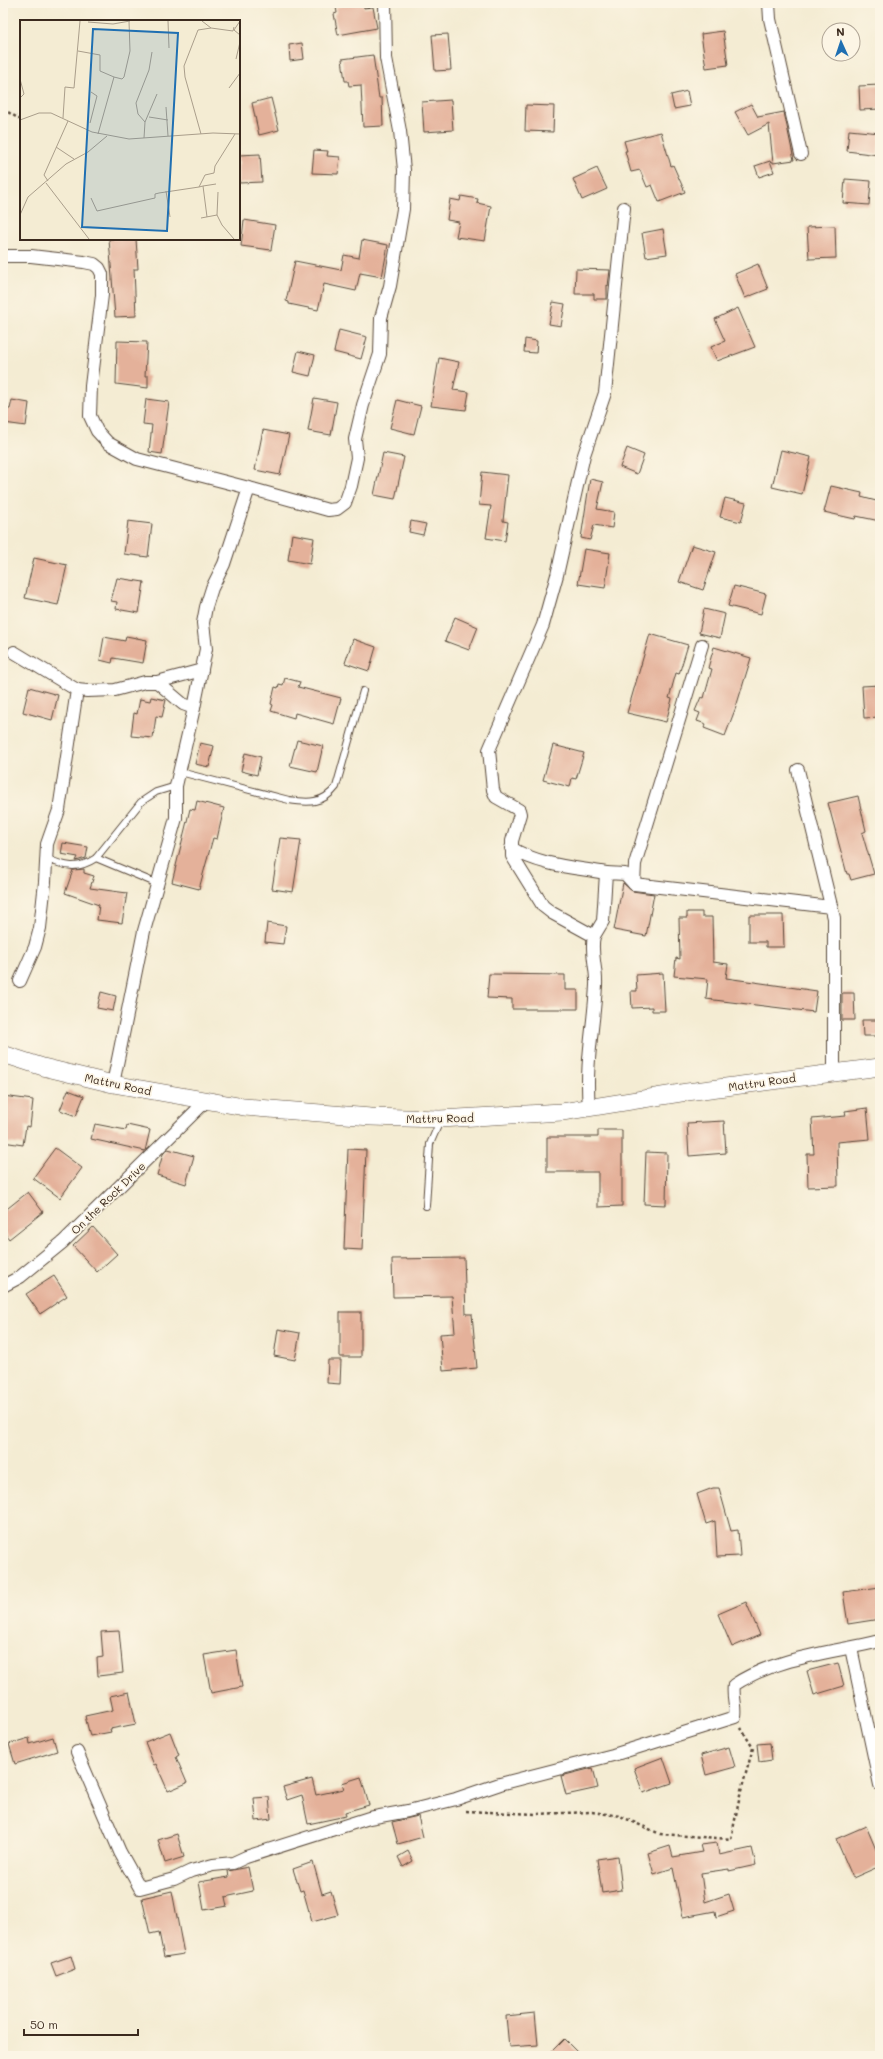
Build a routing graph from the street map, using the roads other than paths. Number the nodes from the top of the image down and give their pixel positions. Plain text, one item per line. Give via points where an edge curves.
1 (385, 3) edge
2 (769, 3) edge
3 (801, 154) dead end
4 (624, 208) dead end
5 (3, 256) edge
6 (249, 488) junction
7 (702, 645) dead end
8 (14, 652) dead end
9 (202, 670) junction
10 (158, 682) junction
11 (77, 690) junction
12 (363, 691) dead end
13 (194, 708) junction
14 (798, 770) dead end
15 (180, 772) junction
16 (176, 786) junction
17 (511, 848) junction
18 (46, 858) junction
19 (96, 858) junction
20 (606, 873) junction
21 (158, 884) junction
22 (634, 884) junction
23 (831, 907) junction
24 (594, 936) junction
25 (20, 981) dead end
26 (3, 1054) edge
27 (880, 1067) edge
28 (834, 1073) junction
29 (113, 1084) junction
30 (206, 1101) junction
31 (589, 1107) junction
32 (440, 1119) junction
33 (426, 1206) dead end
34 (3, 1286) edge
35 (880, 1640) edge
36 (851, 1648) junction
37 (78, 1752) dead end
38 (880, 1785) edge

1 - 6 street via 386,58 400,132 404,170 403,208 390,286 381,318 380,354 362,405 355,440 357,458 351,486 345,504 337,509 328,510
2 - 3 street via 770,19
4 - 17 street via 605,393 584,455 543,625 489,750 492,790 496,797 519,810 520,814
5 - 6 street via 31,256 84,262 99,268 102,274 102,295 90,416 97,431 108,443 137,459
6 - 9 street via 224,564 206,606 203,623 206,649
7 - 22 street via 635,864
8 - 11 street
9 - 10 street
9 - 13 street
10 - 11 street via 145,682 116,690
10 - 13 street via 183,704
11 - 18 street via 59,810 47,844
12 - 15 lane via 336,787 330,796 318,801 289,800
13 - 15 street
14 - 23 street
15 - 16 street
16 - 19 lane via 156,792 140,802
16 - 21 street via 176,818
17 - 20 street via 528,858 542,862
17 - 24 street via 512,856 543,906
18 - 19 lane via 58,863 82,866
18 - 25 street via 40,928 35,947
19 - 21 lane
20 - 22 street via 625,874
20 - 24 street via 603,921
21 - 29 street via 144,931
22 - 23 street
23 - 28 street via 834,918
24 - 31 street via 592,947 596,982 588,1058
26 - 29 main road, Mattru Road via 43,1068
27 - 28 main road, Mattru Road
28 - 31 main road, Mattru Road
29 - 30 main road, Mattru Road
30 - 32 main road, Mattru Road via 244,1107 371,1117
30 - 34 street, On the Rock Drive via 63,1242 20,1277
31 - 32 main road, Mattru Road via 562,1112
32 - 33 lane via 430,1144
35 - 36 street
36 - 37 street via 775,1666 741,1680 734,1685 732,1696 736,1709 735,1717 614,1755 500,1784 456,1799 369,1818 234,1863 190,1871 174,1879 140,1888 120,1852
36 - 38 street

